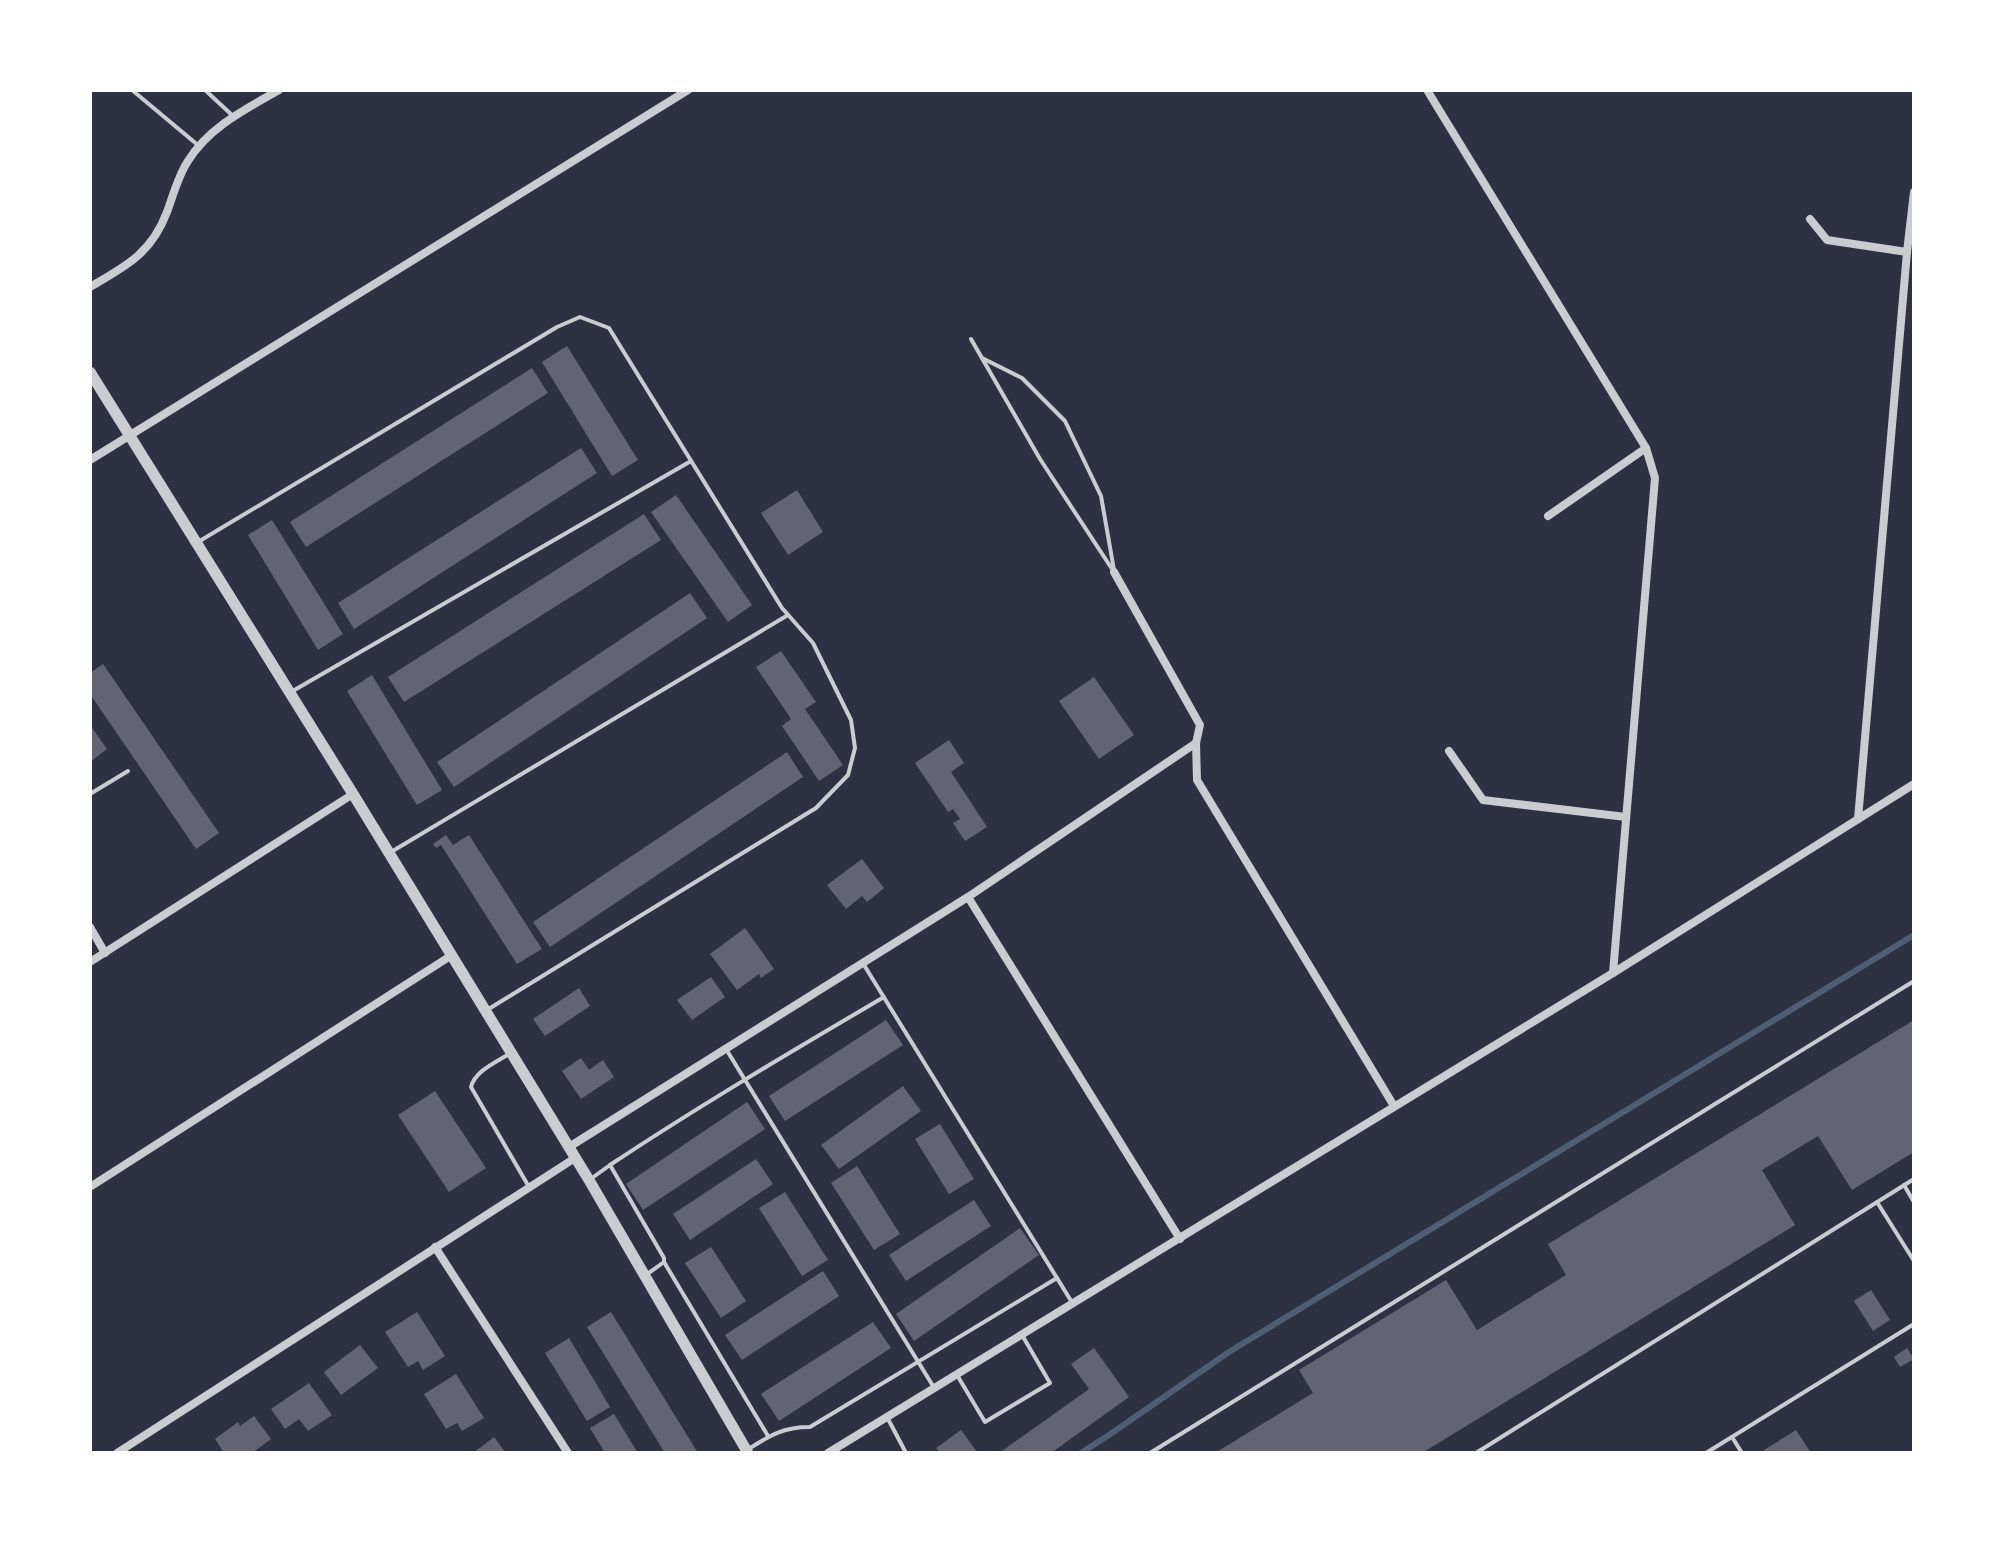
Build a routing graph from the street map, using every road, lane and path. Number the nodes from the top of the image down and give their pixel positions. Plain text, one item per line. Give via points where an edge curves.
1 (132, 90) edge
2 (205, 90) edge
3 (279, 90) edge
4 (688, 90) edge
5 (1427, 90) edge
6 (233, 116) junction
7 (199, 146) junction
8 (1914, 192) edge
9 (1810, 219) dead end
10 (1907, 252) junction
11 (90, 287) edge
12 (971, 339) dead end
13 (981, 358) junction
14 (90, 372) edge
15 (130, 435) junction
16 (1646, 448) junction
17 (90, 460) edge
18 (691, 461) junction
19 (1548, 516) dead end
20 (196, 543) junction
21 (1114, 572) junction
22 (788, 615) junction
23 (290, 692) junction
24 (1196, 743) junction
25 (1449, 751) dead end
26 (128, 771) dead end
27 (1914, 784) edge
28 (90, 794) edge
29 (353, 794) junction
30 (1626, 817) junction
31 (1858, 819) junction
32 (389, 853) junction
33 (968, 897) junction
34 (90, 927) edge
35 (105, 953) junction
36 (452, 955) junction
37 (90, 962) edge
38 (863, 963) junction
39 (1613, 973) junction
40 (1914, 981) edge
41 (884, 997) junction
42 (485, 1011) junction
43 (726, 1049) junction
44 (511, 1053) junction
45 (745, 1079) junction
46 (1394, 1106) junction
47 (572, 1153) junction
48 (610, 1165) junction
49 (1914, 1179) edge
50 (589, 1180) junction
51 (1904, 1185) junction
52 (90, 1187) edge
53 (529, 1187) junction
54 (1877, 1202) junction
55 (1914, 1202) edge
56 (1180, 1239) junction
57 (435, 1247) junction
58 (1914, 1261) edge
59 (664, 1262) junction
60 (644, 1277) junction
61 (1057, 1278) junction
62 (1073, 1304) junction
63 (1913, 1326) edge
64 (1022, 1335) junction
65 (918, 1362) junction
66 (957, 1375) junction
67 (934, 1388) junction
68 (887, 1417) junction
69 (768, 1436) junction
70 (1732, 1437) junction
71 (747, 1452) edge
72 (117, 1453) edge
73 (568, 1453) edge
74 (828, 1453) edge
75 (906, 1453) edge
76 (1150, 1453) edge
77 (1476, 1453) edge
78 (1706, 1453) edge
79 (1742, 1453) edge

1 - 7 lane
2 - 6 lane
3 - 6 street
4 - 15 street
5 - 16 street
6 - 7 street
7 - 11 street via 186,163 148,248
8 - 10 street
9 - 10 street via 1827,240
10 - 31 street
12 - 13 lane
13 - 21 lane
13 - 21 lane via 1022,378 1065,421 1101,496
14 - 15 street
15 - 17 street
15 - 20 street
16 - 19 street
16 - 30 street via 1655,478
18 - 20 lane via 609,328 580,317
18 - 22 lane
18 - 23 lane
20 - 23 street
21 - 24 street via 1200,725
22 - 32 lane
22 - 42 lane via 813,643 851,720 855,748 848,775 816,808
23 - 29 street
24 - 33 street
24 - 46 street via 1197,780
25 - 30 street via 1483,800
26 - 28 lane
27 - 31 street
29 - 32 street
29 - 35 street
30 - 39 street
31 - 39 street
32 - 36 street
33 - 38 street
33 - 56 street
34 - 35 street
35 - 37 street
36 - 42 street
36 - 52 street
38 - 41 lane
38 - 43 street
39 - 46 street
40 - 76 lane
41 - 45 lane
41 - 61 lane
42 - 44 street
43 - 45 lane
43 - 47 street
44 - 47 street
44 - 53 lane via 480,1072 471,1087
45 - 48 lane
45 - 65 lane
46 - 56 street
47 - 50 street
47 - 53 street
48 - 50 lane
48 - 59 lane
49 - 51 lane
50 - 60 street
51 - 54 lane
51 - 55 lane
53 - 57 street
54 - 58 lane
54 - 77 lane
56 - 62 street
57 - 72 street
57 - 73 street
59 - 60 lane
59 - 69 lane
60 - 71 street
61 - 62 lane
61 - 65 lane
62 - 64 street
63 - 70 lane
64 - 66 street
64 - 66 lane via 1050,1383 985,1422
65 - 67 lane
65 - 69 lane via 810,1427
66 - 67 street
67 - 68 street
68 - 74 street
68 - 75 lane
69 - 71 lane
70 - 78 lane
70 - 79 lane

